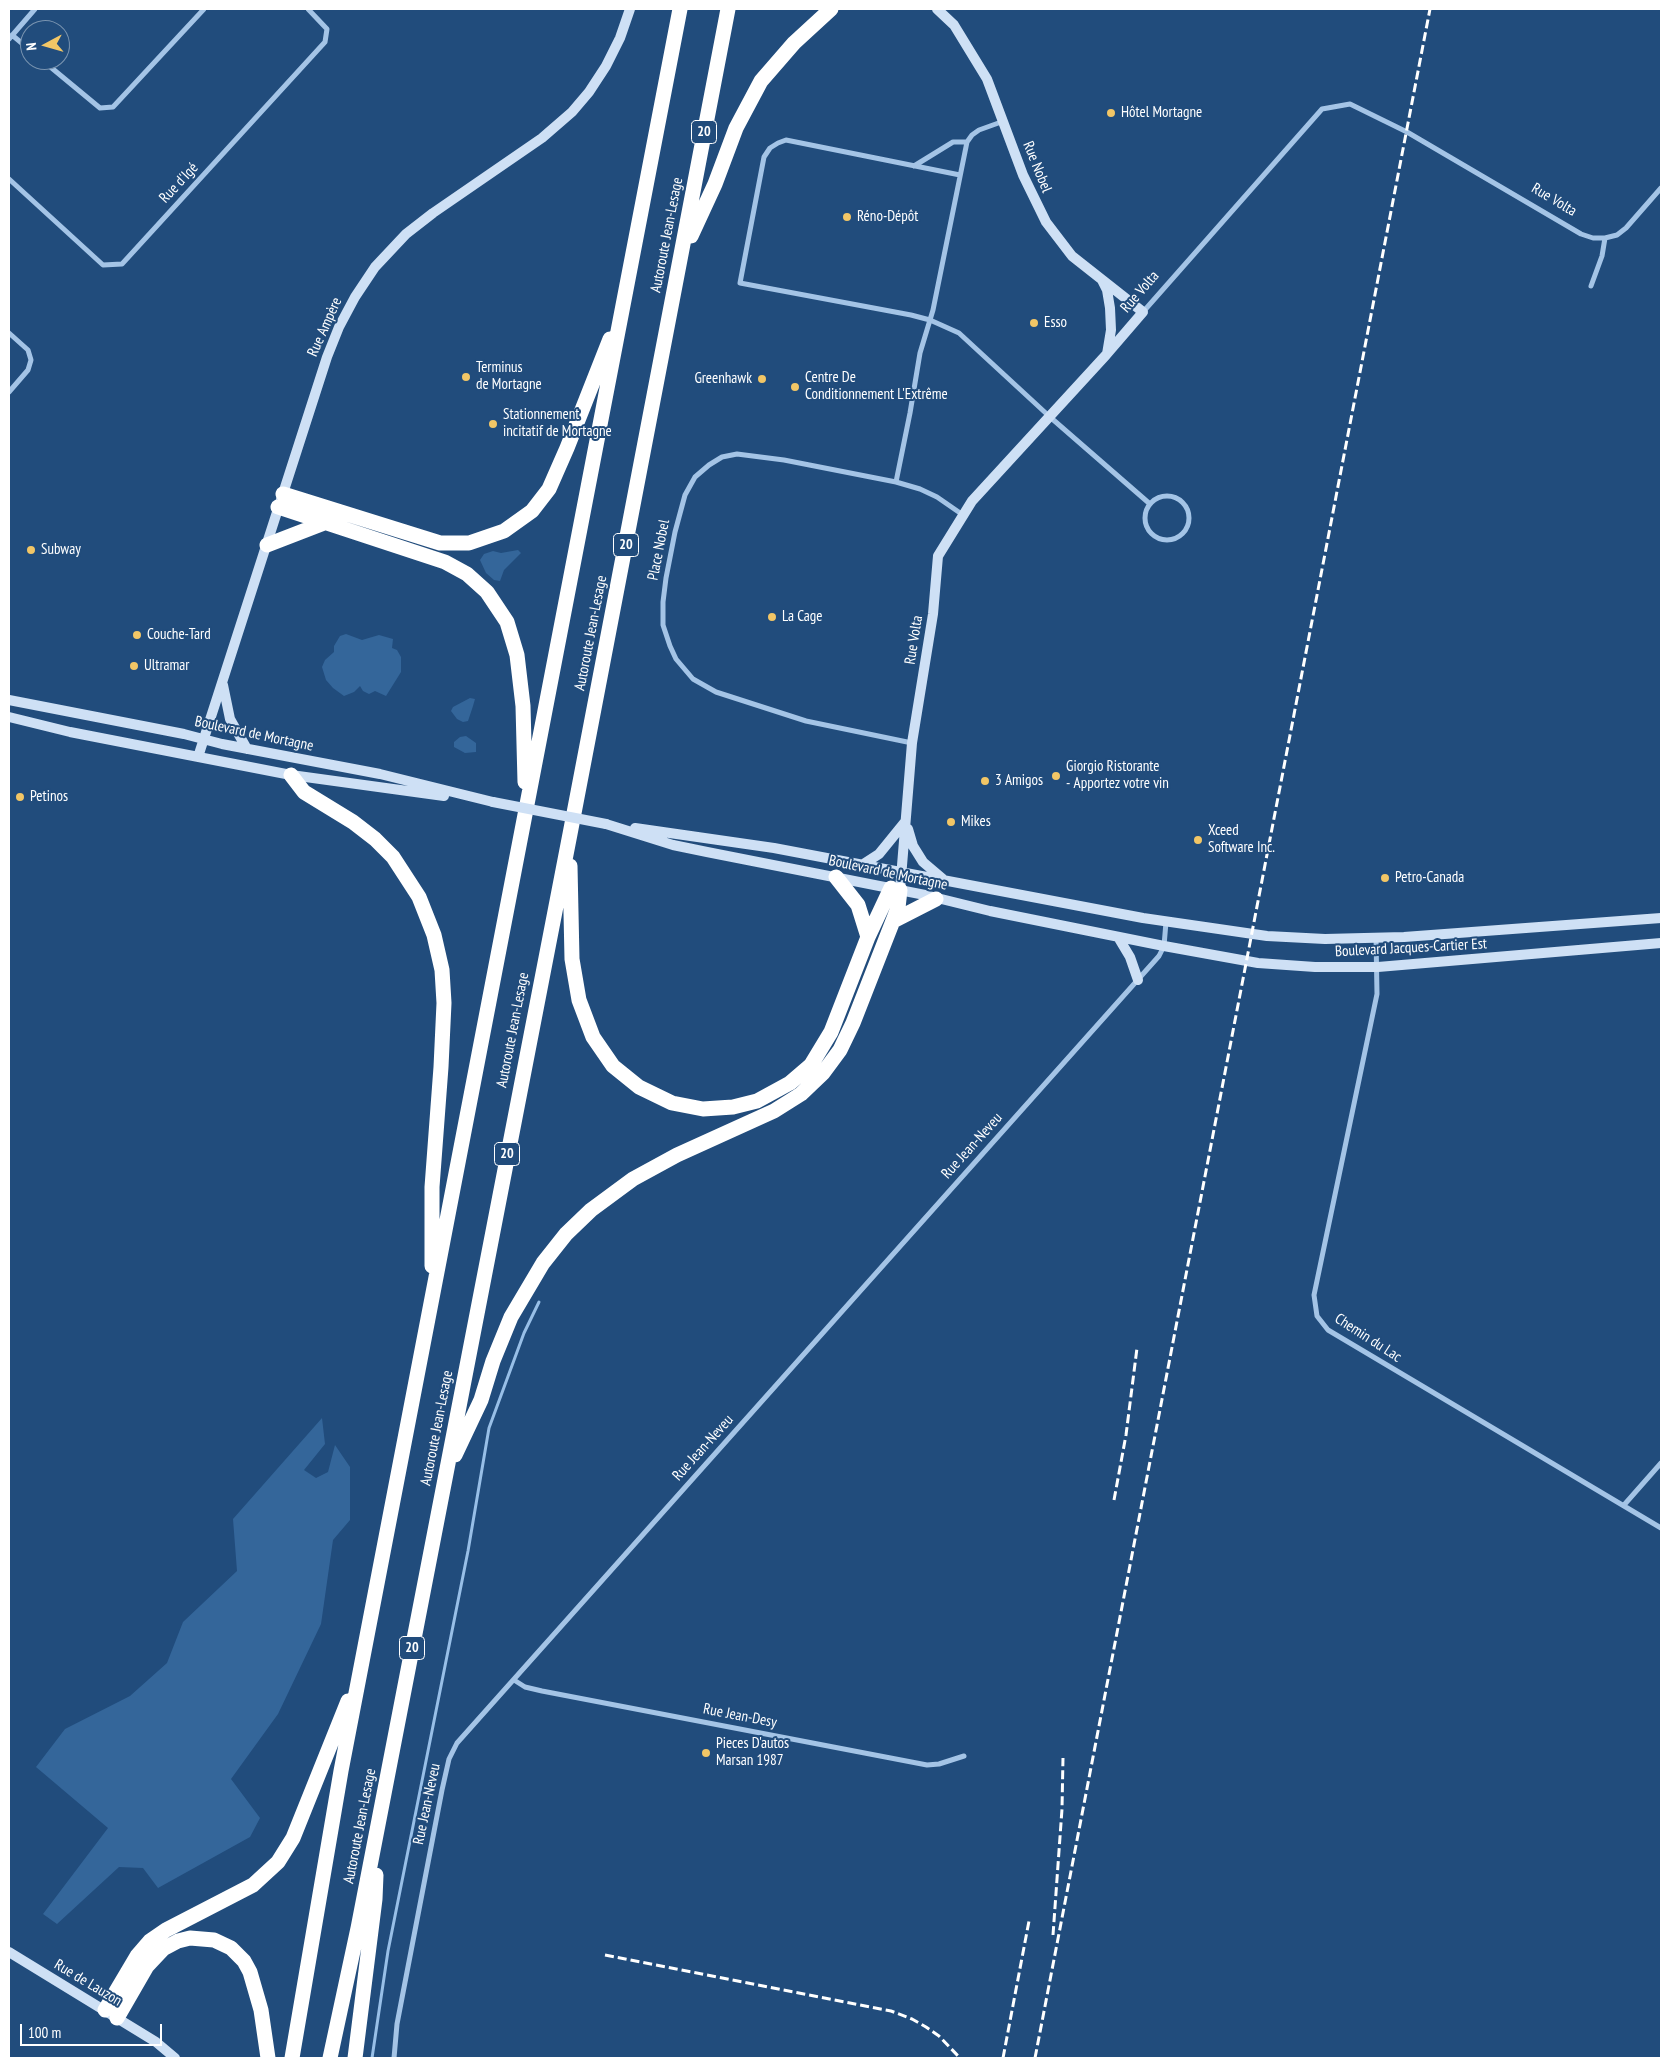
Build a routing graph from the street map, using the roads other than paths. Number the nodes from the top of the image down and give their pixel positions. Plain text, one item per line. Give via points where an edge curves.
1 (35, 9) edge
2 (204, 9) edge
3 (308, 9) edge
4 (630, 9) edge
5 (680, 9) edge
6 (728, 9) edge
7 (831, 9) edge
8 (938, 9) edge
9 (10, 37) edge
10 (54, 70) edge
11 (1004, 121) junction
12 (967, 142) junction
13 (914, 166) junction
14 (960, 176) junction
15 (9, 180) edge
16 (1661, 188) edge
17 (1605, 238) junction
18 (681, 256) junction
19 (1100, 277) junction
20 (1591, 286) dead end
21 (625, 298) junction
22 (1143, 312) junction
23 (930, 320) junction
24 (9, 333) edge
25 (1106, 355) junction
26 (9, 392) edge
27 (1050, 417) junction
28 (896, 482) junction
29 (280, 501) junction
30 (1150, 504) junction
31 (963, 515) junction
32 (324, 523) junction
33 (267, 545) junction
34 (222, 683) junction
35 (9, 700) edge
36 (9, 717) edge
37 (204, 741) junction
38 (912, 743) junction
39 (247, 749) junction
40 (198, 757) junction
41 (291, 775) junction
42 (493, 802) junction
43 (526, 814) junction
44 (906, 821) junction
45 (606, 824) junction
46 (570, 834) junction
47 (862, 865) junction
48 (901, 873) junction
49 (836, 878) junction
50 (946, 882) junction
51 (896, 889) junction
52 (936, 899) junction
53 (1661, 918) edge
54 (893, 921) junction
55 (1166, 922) junction
56 (868, 936) junction
57 (1118, 936) junction
58 (1376, 938) junction
59 (1661, 943) edge
60 (1164, 946) junction
61 (1378, 967) junction
62 (1138, 980) junction
63 (432, 1301) junction
64 (1661, 1463) edge
65 (446, 1474) junction
66 (1624, 1505) junction
67 (1661, 1528) edge
68 (360, 1674) junction
69 (514, 1680) junction
70 (964, 1756) dead end
71 (378, 1821) junction
72 (9, 1952) edge
73 (111, 2014) junction
74 (176, 2058) edge
75 (268, 2058) edge
76 (292, 2058) edge
77 (330, 2058) edge
78 (356, 2058) edge
79 (394, 2058) edge

1 - 9 street
2 - 10 street via 113,107 100,108
3 - 15 street, Rue d'Igé via 327,29 325,42 122,264 103,265
4 - 29 main road, Rue Ampère via 606,66 572,112 531,146 411,230 368,277 331,347
5 - 21 highway, Autoroute Jean-Lesage
6 - 18 highway, Autoroute Jean-Lesage / 20
7 - 18 highway via 781,57 757,88 736,128 715,184
8 - 11 main road, Rue Nobel via 954,25 981,68
11 - 12 street via 979,130
11 - 19 main road, Rue Nobel via 1023,175 1046,222 1072,256
12 - 13 street via 953,142
12 - 14 street
13 - 14 street
13 - 23 street via 786,140 770,148 764,156 740,283
14 - 23 street
16 - 17 street via 1626,228
17 - 20 street
17 - 22 street, Rue Volta via 1581,234 1407,132 1350,104 1322,109
18 - 46 highway, Autoroute Jean-Lesage / 20
19 - 22 main road, Rue Nobel
19 - 25 main road via 1107,290 1110,308 1111,330
21 - 29 highway via 551,484 536,506 511,527 477,541 440,543
21 - 43 highway, Autoroute Jean-Lesage
22 - 25 main road, Rue Volta
23 - 27 street via 959,333
23 - 28 street via 920,354
24 - 26 street via 28,350 31,360 28,370
25 - 27 main road, Rue Volta
27 - 30 street
27 - 31 main road, Rue Volta via 972,501
28 - 31 street, Place Nobel via 938,497
28 - 38 street, Place Nobel via 784,460 737,454 722,457 695,478 685,494 666,578 663,625 680,664 694,679 716,692 806,722
29 - 32 highway
29 - 33 main road, Rue Ampère
30 - 30 street via 1146,510 1146,525 1155,536 1169,540 1182,534 1188,514 1182,502 1169,496
31 - 38 main road, Rue Volta via 938,556 934,614
32 - 33 highway
32 - 43 highway via 445,562 479,583 497,604 512,637 522,687
33 - 34 main road, Rue Ampère
34 - 37 main road, Rue Ampère
34 - 39 main road via 230,719
35 - 37 main road, Boulevard de Mortagne via 184,734
36 - 40 main road, Boulevard de Mortagne
37 - 39 main road, Boulevard de Mortagne
37 - 40 main road, Rue Ampère
38 - 44 main road, Rue Volta
39 - 42 main road, Boulevard de Mortagne via 380,774
40 - 41 main road, Boulevard de Mortagne
41 - 42 main road, Boulevard de Mortagne
41 - 63 highway via 304,792 353,822 393,857 419,897 434,935 442,970 444,1003 432,1187
42 - 45 main road, Boulevard de Mortagne, bridge
43 - 63 highway, Autoroute Jean-Lesage
44 - 47 main road via 880,854
44 - 48 main road, Rue Volta
44 - 50 main road via 922,862
45 - 47 main road, Boulevard de Mortagne via 750,844
45 - 49 main road, Boulevard de Mortagne via 691,849
46 - 56 highway via 571,948 585,1019 602,1052 619,1072 645,1091 672,1103 710,1109 742,1106 766,1098 798,1077 827,1041
46 - 65 highway, Autoroute Jean-Lesage / 20
47 - 48 main road, Boulevard de Mortagne
48 - 50 main road, Boulevard de Mortagne
48 - 51 main road, Rue Volta
49 - 51 main road, Boulevard de Mortagne
49 - 56 highway via 858,905
50 - 55 main road, Boulevard de Mortagne
51 - 52 main road, Boulevard de Mortagne
51 - 54 highway via 899,905
51 - 56 highway
52 - 54 highway
52 - 57 main road, Boulevard de Mortagne
53 - 58 main road, Boulevard Jacques-Cartier Est
54 - 65 highway via 844,1041 813,1084 774,1111 632,1179 591,1210 558,1242 535,1274 511,1318 481,1400
55 - 58 main road, Boulevard Jacques-Cartier Est via 1278,937
55 - 60 street, Rue Jean-Neveu
57 - 60 main road, Boulevard de Mortagne
57 - 62 main road
58 - 61 street, Chemin du Lac
59 - 61 main road, Boulevard Jacques-Cartier Est
60 - 61 main road, Boulevard Jacques-Cartier Est via 1258,963
60 - 62 street, Rue Jean-Neveu
61 - 66 street, Chemin du Lac via 1377,994 1367,1047 1314,1295 1317,1316 1328,1330
62 - 69 street, Rue Jean-Neveu
63 - 68 highway, Autoroute Jean-Lesage
64 - 66 street
65 - 71 highway, Autoroute Jean-Lesage / 20
66 - 67 street, Chemin du Lac
68 - 73 highway via 292,1838 278,1862 253,1884 150,1942 138,1956
68 - 76 highway, Autoroute Jean-Lesage
69 - 70 street, Rue Jean-Desy via 542,1691 927,1765
69 - 79 street, Rue Jean-Neveu via 465,1732 448,1764 397,2024
71 - 77 highway, Autoroute Jean-Lesage / 20
71 - 78 highway via 375,1899
72 - 73 main road, Rue de Lauzon
73 - 74 main road, Rue de Lauzon
73 - 75 highway via 164,1949 190,1938 214,1940 231,1948 250,1972 262,2016

